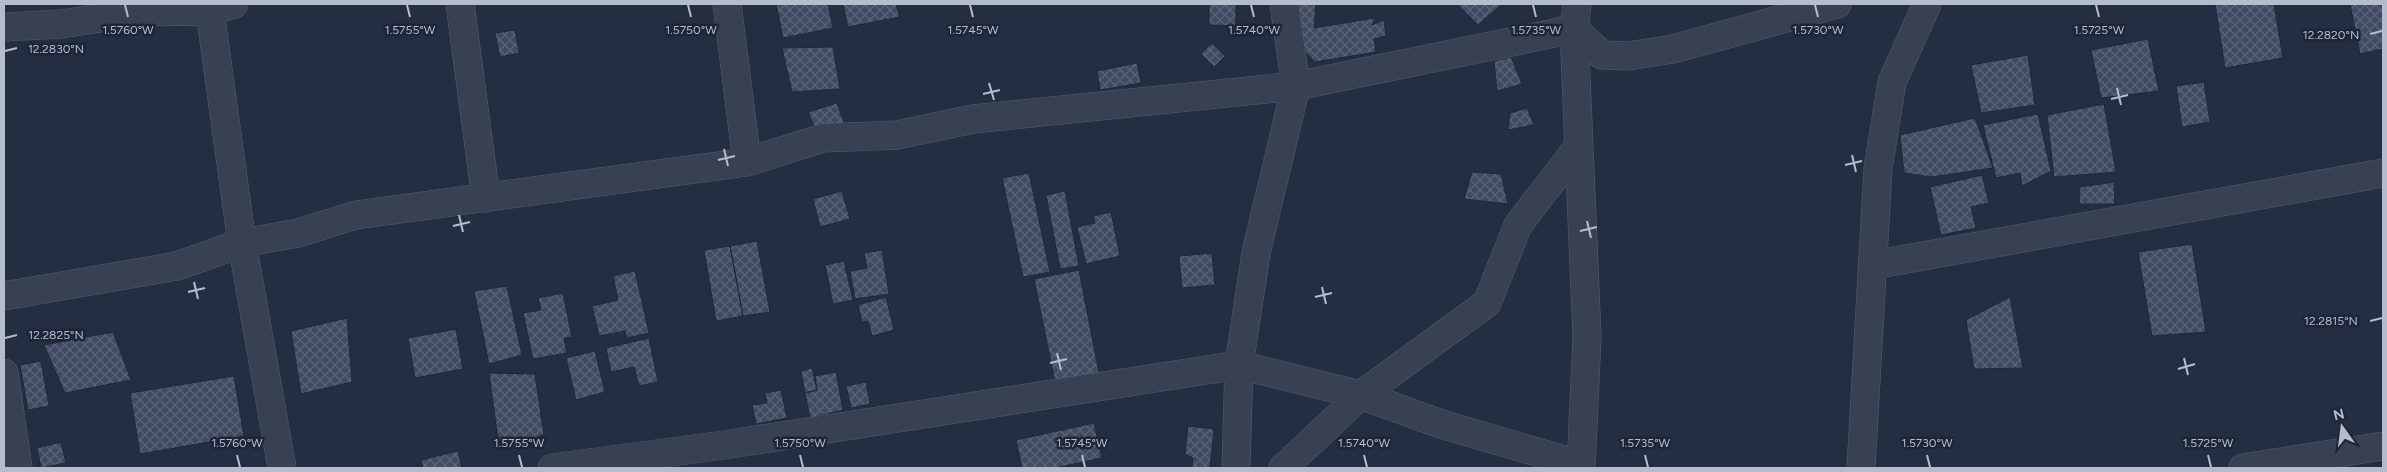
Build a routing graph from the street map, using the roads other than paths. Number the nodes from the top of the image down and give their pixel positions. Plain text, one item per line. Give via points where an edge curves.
1 (460, 4) edge
2 (727, 4) edge
3 (1284, 4) edge
4 (1837, 4) edge
5 (1927, 4) edge
6 (217, 6) edge
7 (1576, 16) edge
8 (4, 27) edge
9 (1296, 86) junction
10 (1579, 146) junction
11 (747, 162) junction
12 (2383, 173) edge
13 (486, 198) junction
14 (242, 243) junction
15 (1873, 265) junction
16 (4, 296) edge
17 (1239, 365) junction
18 (4, 373) edge
19 (1361, 395) junction
20 (2383, 446) edge
21 (1581, 467) edge
22 (18, 468) edge
23 (282, 468) edge
24 (552, 468) edge
25 (1236, 468) edge
26 (1283, 468) edge
27 (1861, 468) edge
28 (2243, 468) edge

1 - 13 street
2 - 11 street
3 - 9 street
4 - 7 street via 1673,49 1628,56 1602,55
5 - 15 street via 1892,82 1878,168
6 - 8 street via 140,12 61,24
6 - 14 street
7 - 9 street
7 - 10 street
9 - 11 street via 974,119 897,135 823,138
9 - 17 street via 1256,253
10 - 19 street via 1518,224 1487,303
10 - 21 street via 1586,337
11 - 13 street
12 - 15 street
13 - 14 street via 356,215 298,233
14 - 16 street via 177,266
14 - 23 street
15 - 27 street
17 - 19 street
17 - 24 street via 724,445
17 - 25 street
18 - 22 street
19 - 21 street
19 - 26 street
20 - 28 street

